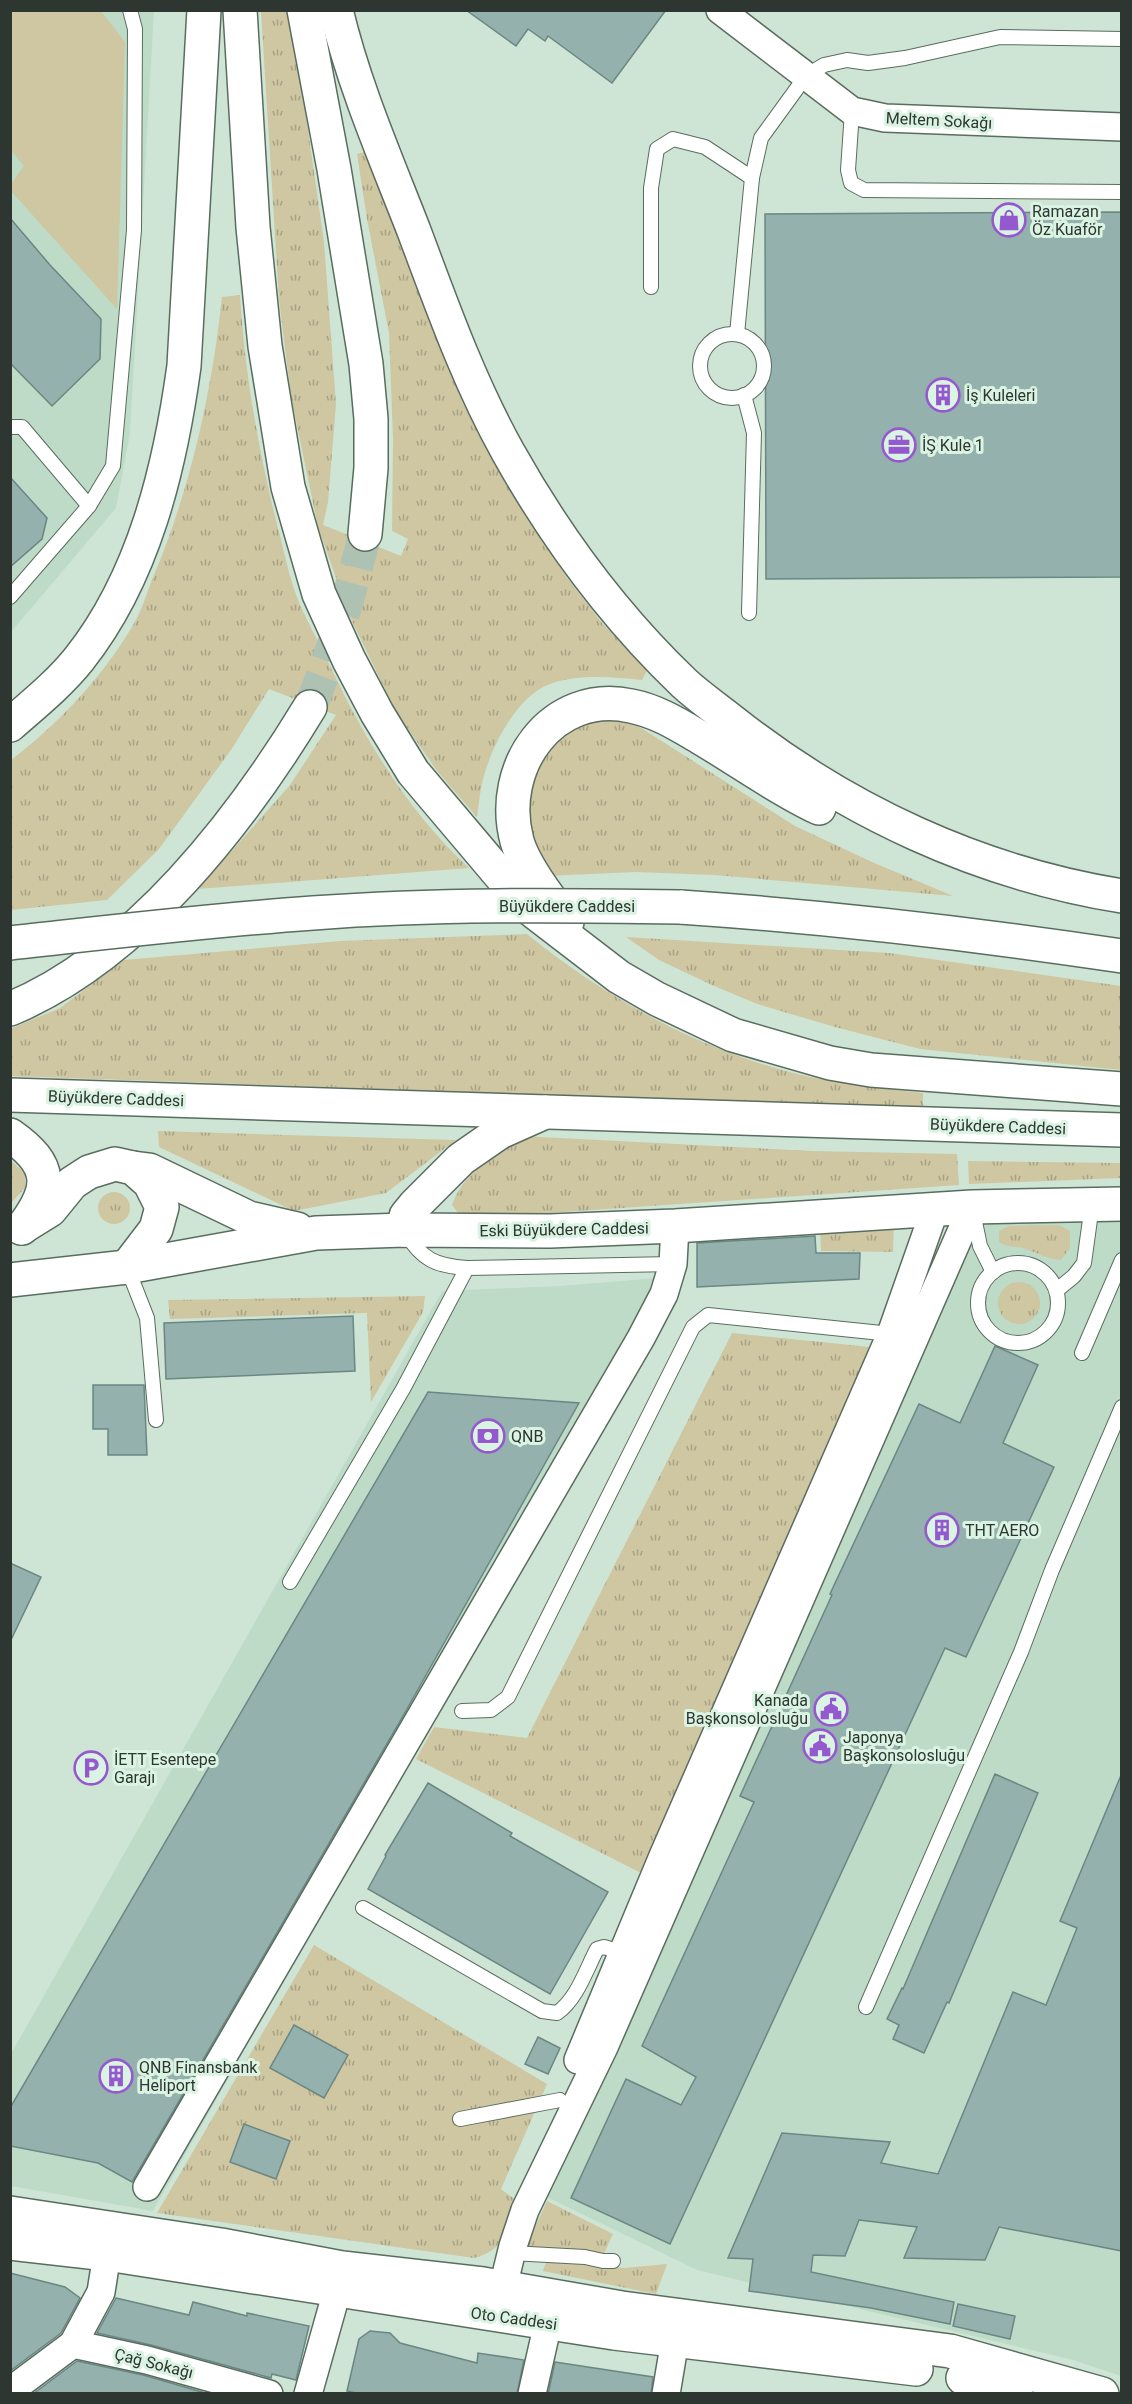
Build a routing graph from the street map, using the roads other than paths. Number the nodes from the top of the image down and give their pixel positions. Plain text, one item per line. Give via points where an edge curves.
1 (130, 10) edge
2 (204, 10) edge
3 (240, 10) edge
4 (304, 10) edge
5 (336, 10) edge
6 (720, 10) edge
7 (1122, 39) edge
8 (806, 76) junction
9 (852, 111) junction
10 (1122, 127) edge
11 (752, 178) junction
12 (1122, 192) edge
13 (651, 286) dead end
14 (737, 334) junction
15 (744, 395) junction
16 (10, 427) edge
17 (89, 506) junction
18 (365, 534) tunnel mouth
19 (10, 597) edge
20 (749, 613) dead end
21 (310, 707) tunnel mouth
22 (10, 725) edge
23 (965, 855) junction
24 (1032, 875) junction
25 (1122, 884) edge
26 (1122, 896) edge
27 (10, 943) edge
28 (1122, 956) edge
29 (596, 959) junction
30 (10, 1010) edge
31 (1122, 1089) edge
32 (10, 1095) edge
33 (546, 1113) junction
34 (1122, 1130) edge
35 (10, 1135) edge
36 (133, 1168) junction
37 (1107, 1204) edge
38 (972, 1207) junction
39 (935, 1209) junction
40 (675, 1226) junction
41 (16, 1229) edge
42 (404, 1230) junction
43 (316, 1233) junction
44 (1122, 1260) edge
45 (673, 1264) junction
46 (127, 1267) junction
47 (467, 1268) junction
48 (993, 1272) junction
49 (10, 1280) edge
50 (1057, 1290) junction
51 (891, 1334) junction
52 (1082, 1353) dead end
53 (1122, 1407) edge
54 (156, 1420) dead end
55 (290, 1582) dead end
56 (462, 1712) dead end
57 (363, 1908) dead end
58 (623, 1953) junction
59 (866, 2007) dead end
60 (561, 2100) junction
61 (460, 2119) dead end
62 (147, 2187) dead end
63 (521, 2188) dead end
64 (10, 2213) edge
65 (10, 2243) edge
66 (511, 2253) junction
67 (106, 2254) junction
68 (613, 2261) dead end
69 (339, 2280) junction
70 (503, 2287) junction
71 (548, 2323) junction
72 (675, 2340) junction
73 (74, 2344) junction
74 (10, 2391) edge
75 (269, 2394) edge
76 (308, 2394) edge
77 (532, 2394) edge
78 (666, 2394) edge
79 (1016, 2394) edge
80 (1102, 2394) edge

1 - 17 lane via 135,29 134,230 113,466
2 - 22 main road via 184,366 176,423 162,478 145,535 101,627 79,659
3 - 29 main road via 253,227 265,346 288,487 319,594 366,692 413,772 533,911
4 - 18 main road via 366,364 371,468
5 - 23 main road via 356,76 464,362 531,491 599,589 685,684 770,751 860,807
6 - 8 street, Meltem Sokağı
7 - 8 lane via 1000,37 906,58 868,63 848,60
8 - 9 street, Meltem Sokağı
8 - 11 lane via 761,138
9 - 10 street, Meltem Sokağı via 885,118
9 - 12 lane via 848,171 851,183 864,190
11 - 13 lane via 705,147 673,139 657,149 651,188
11 - 14 lane
14 - 15 lane via 756,346 764,368 761,379
14 - 15 lane via 716,338 702,355 701,376 706,385 723,397
15 - 20 lane via 754,433
16 - 17 lane via 22,427
17 - 19 lane
21 - 30 main road via 248,802 150,912 92,963
23 - 24 main road
23 - 29 main road via 915,850 879,837 814,806 664,716 608,702 580,708 554,720 533,743 517,771 512,801 517,841 531,868 548,898
24 - 25 main road
24 - 26 main road
27 - 28 main road, Büyükdere Caddesi, bridge via 367,910 680,907 894,925
29 - 31 main road via 657,999 725,1032 830,1063 871,1070
32 - 33 main road, Büyükdere Caddesi
33 - 34 main road, Büyükdere Caddesi
33 - 42 main road via 500,1132 461,1160 406,1216
35 - 41 main road via 29,1148 43,1173 44,1190 38,1207
36 - 41 main road via 115,1164 89,1172 72,1183 50,1210
36 - 43 main road via 149,1170 249,1218
36 - 46 main road via 150,1183 162,1207 156,1229
37 - 38 main road, Eski Büyükdere Caddesi
37 - 50 lane via 1084,1263
38 - 39 main road, Eski Büyükdere Caddesi
38 - 48 lane via 980,1246
38 - 66 street via 604,2047 525,2210
39 - 40 main road, Eski Büyükdere Caddesi
39 - 51 street
40 - 42 main road, Eski Büyükdere Caddesi via 550,1231
40 - 45 street
42 - 43 main road, Eski Büyükdere Caddesi
42 - 47 lane via 413,1246 430,1260 442,1266
43 - 46 main road, Eski Büyükdere Caddesi
44 - 52 lane
45 - 47 lane
45 - 62 street via 664,1294 641,1338
46 - 49 main road, Eski Büyükdere Caddesi
46 - 54 lane via 147,1318
47 - 55 lane via 403,1389
48 - 50 lane via 1013,1263 1026,1264 1039,1269
48 - 50 lane via 981,1288 979,1312 991,1333 1013,1343 1026,1342 1050,1329 1059,1303
51 - 56 lane via 708,1315 693,1327 508,1696 491,1710
51 - 58 street
53 - 59 lane via 1021,1652
57 - 58 lane via 542,2011 557,2013 564,2007 597,1949 604,1947
58 - 60 street
60 - 61 lane
60 - 63 street
64 - 69 main road via 221,2245
65 - 67 main road, Oto Caddesi
66 - 68 lane
66 - 70 street
67 - 69 main road, Oto Caddesi
67 - 73 street via 101,2292
69 - 70 main road, Oto Caddesi
69 - 71 main road, Oto Caddesi
69 - 76 street
70 - 80 main road, Oto Caddesi via 622,2308 950,2351
71 - 72 main road, Oto Caddesi
71 - 77 street
72 - 78 street
72 - 79 main road, Oto Caddesi via 948,2373
73 - 74 street
73 - 75 street, Çağ Sokağı

